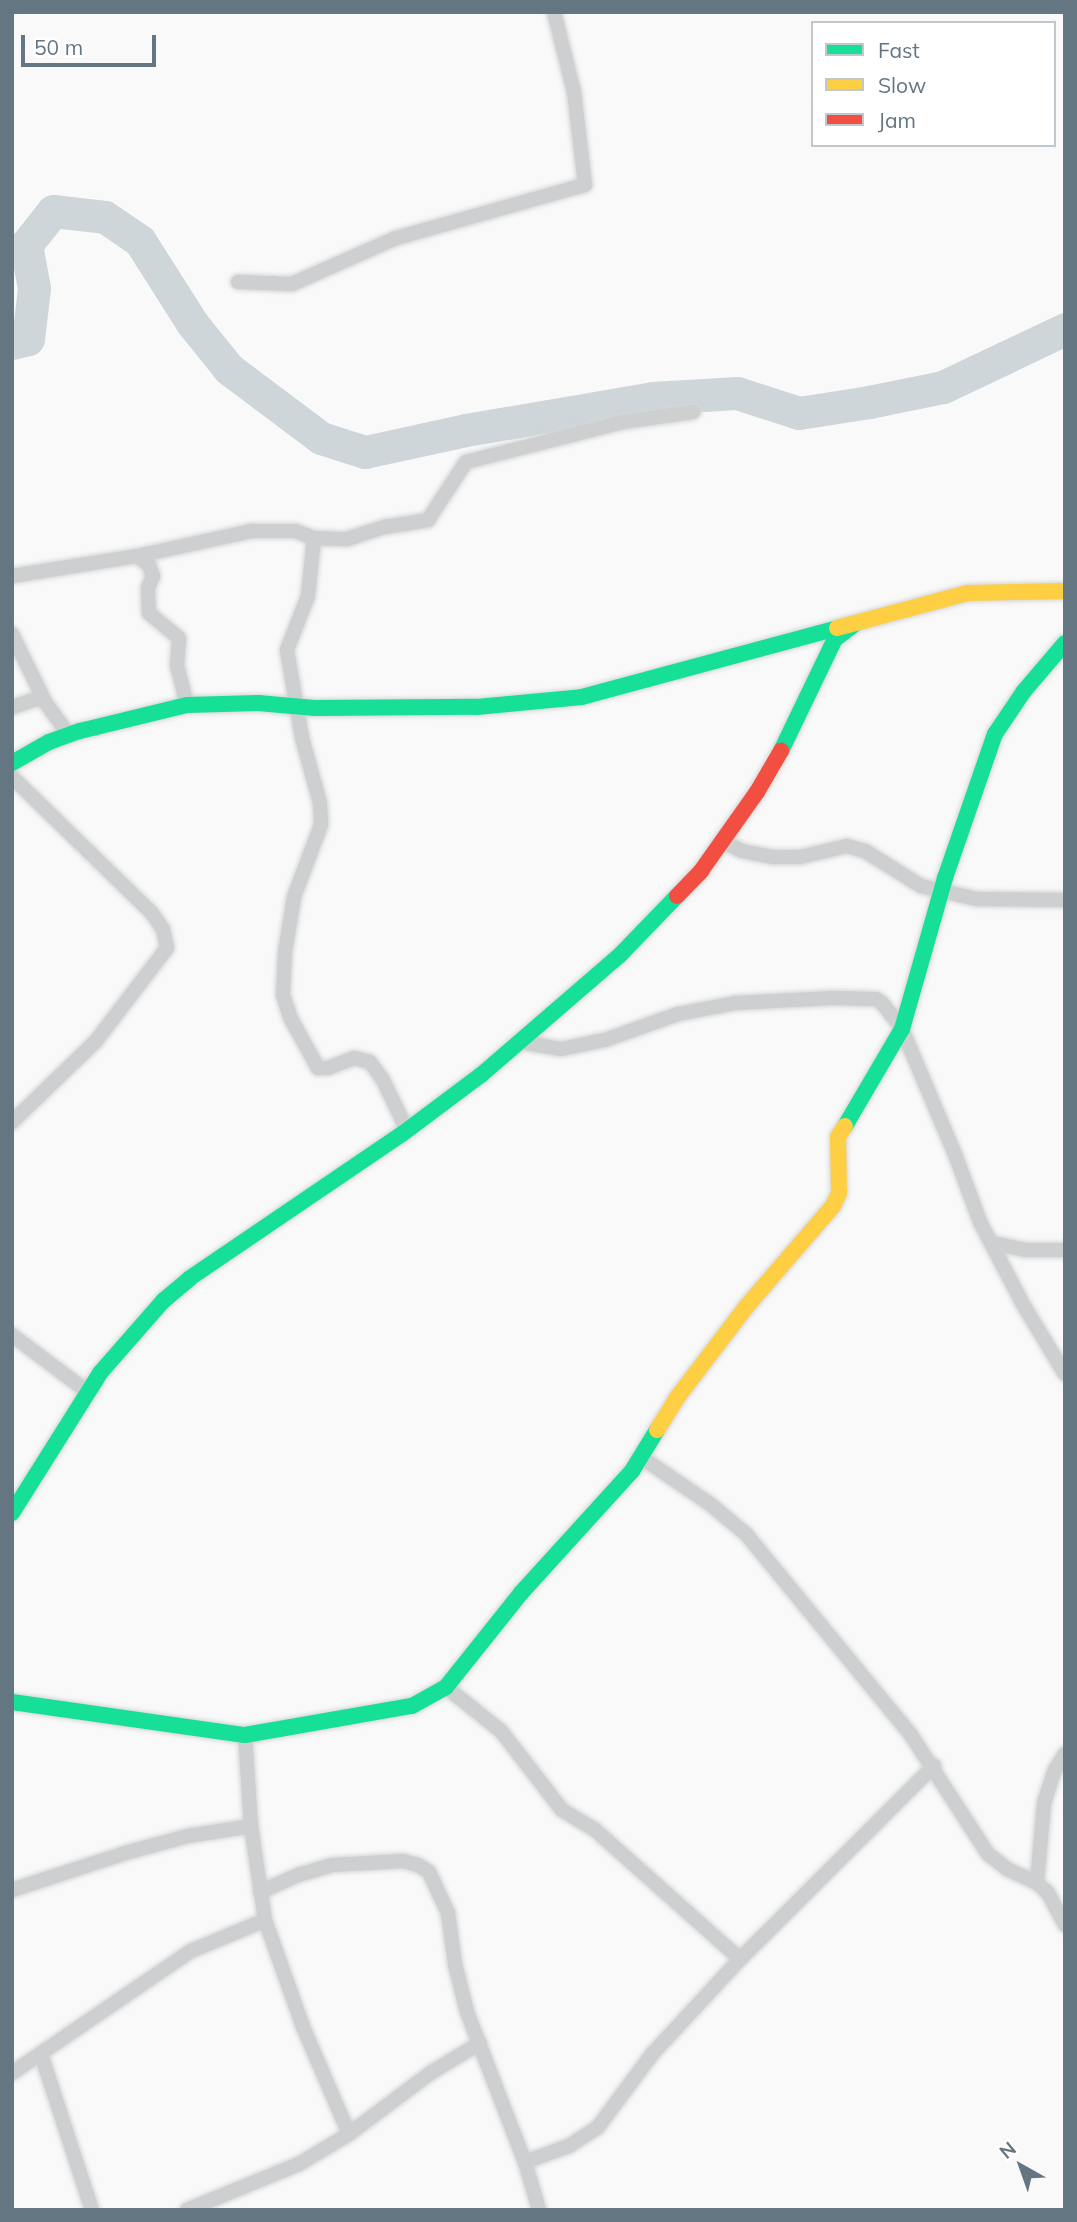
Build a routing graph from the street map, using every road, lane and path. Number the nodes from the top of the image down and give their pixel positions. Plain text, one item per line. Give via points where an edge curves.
1 (554, 12) edge
2 (238, 282) dead end
3 (693, 412) dead end
4 (314, 538) junction
5 (137, 556) junction
6 (12, 576) edge
7 (1065, 592) edge
8 (856, 622) junction
9 (12, 634) edge
10 (1065, 643) edge
11 (42, 697) junction
12 (187, 705) junction
13 (295, 706) junction
14 (12, 707) edge
15 (69, 735) junction
16 (12, 763) edge
17 (12, 777) edge
18 (723, 842) junction
19 (942, 891) junction
20 (1065, 900) edge
21 (902, 1029) junction
22 (521, 1042) junction
23 (12, 1122) edge
24 (407, 1130) junction
25 (993, 1243) junction
26 (1065, 1250) edge
27 (12, 1335) edge
28 (1065, 1374) edge
29 (88, 1392) junction
30 (640, 1457) junction
31 (12, 1513) edge
32 (446, 1687) junction
33 (12, 1702) edge
34 (245, 1735) junction
35 (1065, 1755) edge
36 (934, 1766) junction
37 (251, 1826) junction
38 (1037, 1883) junction
39 (12, 1891) edge
40 (260, 1892) junction
41 (265, 1920) junction
42 (1065, 1926) edge
43 (740, 1959) junction
44 (480, 2043) junction
45 (41, 2054) junction
46 (12, 2073) edge
47 (349, 2134) junction
48 (525, 2162) junction
49 (92, 2210) edge
50 (187, 2210) edge
51 (539, 2210) edge

1 - 2 street via 574,92 585,185 396,238 292,284
3 - 4 street via 623,422 466,462 428,520 347,539
4 - 5 street via 295,531 253,531
4 - 13 street via 308,596 287,650
5 - 6 street
5 - 12 street via 149,565 153,576 148,588 149,613 179,638 177,665
7 - 8 street via 968,593
8 - 13 street via 582,696 477,708
8 - 18 street via 835,639 792,733
9 - 11 street
10 - 19 street via 995,734
11 - 14 street
11 - 15 street
12 - 13 street
12 - 15 street
13 - 24 street via 321,814 318,839 294,897 283,995 318,1068 328,1069 354,1058 370,1062
15 - 16 street
17 - 23 street via 151,912 163,929 167,948 96,1041
18 - 19 street via 774,857 856,848 921,886
18 - 22 street via 620,955
19 - 20 street via 978,899
19 - 21 street
21 - 22 street via 876,999 832,998 735,1003 678,1014 605,1040 561,1049
21 - 25 street via 966,1190
21 - 30 street via 838,1138 839,1193 834,1206 746,1307 676,1399
22 - 24 street
24 - 29 street via 190,1278 141,1323
25 - 26 street via 1026,1250
25 - 28 street
27 - 29 street
29 - 31 street
30 - 32 street
30 - 36 street via 746,1534
32 - 34 street via 412,1706
32 - 43 street via 501,1731 562,1810 594,1829
33 - 34 street
34 - 37 street
35 - 38 street via 1044,1803
36 - 38 street via 988,1854
36 - 43 street
37 - 39 street via 125,1853
37 - 40 street
38 - 42 street via 1048,1893
40 - 41 street
40 - 44 street via 333,1865 403,1861 429,1872 448,1913 455,1964
41 - 45 street via 191,1951
41 - 47 street via 303,2027
43 - 48 street via 653,2053 598,2127 569,2146
44 - 47 street via 432,2072
44 - 48 street
45 - 46 street
45 - 49 street
47 - 50 street via 299,2164
48 - 51 street

